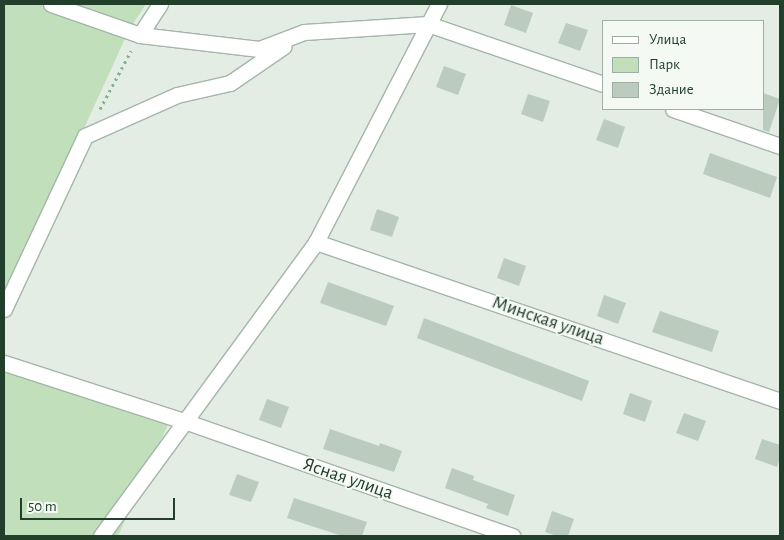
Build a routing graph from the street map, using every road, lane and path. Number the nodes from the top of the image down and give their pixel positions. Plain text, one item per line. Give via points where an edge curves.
1 (51, 4) edge
2 (160, 4) edge
3 (438, 4) edge
4 (428, 24) junction
5 (304, 32) junction
6 (140, 35) junction
7 (602, 84) edge
8 (676, 110) edge
9 (85, 136) junction
10 (780, 146) edge
11 (316, 242) junction
12 (4, 309) edge
13 (4, 363) edge
14 (780, 401) edge
15 (184, 421) junction
16 (101, 536) edge
17 (512, 536) edge

1 - 6 street
2 - 6 street
3 - 4 street
4 - 5 street
4 - 7 street
4 - 11 street
5 - 6 street via 259,49
5 - 9 street via 230,82 177,95
6 - 9 path
8 - 10 street
9 - 12 street
11 - 14 street, Минская улица
11 - 15 street
13 - 15 street, Ясная улица
15 - 16 street
15 - 17 street, Ясная улица

